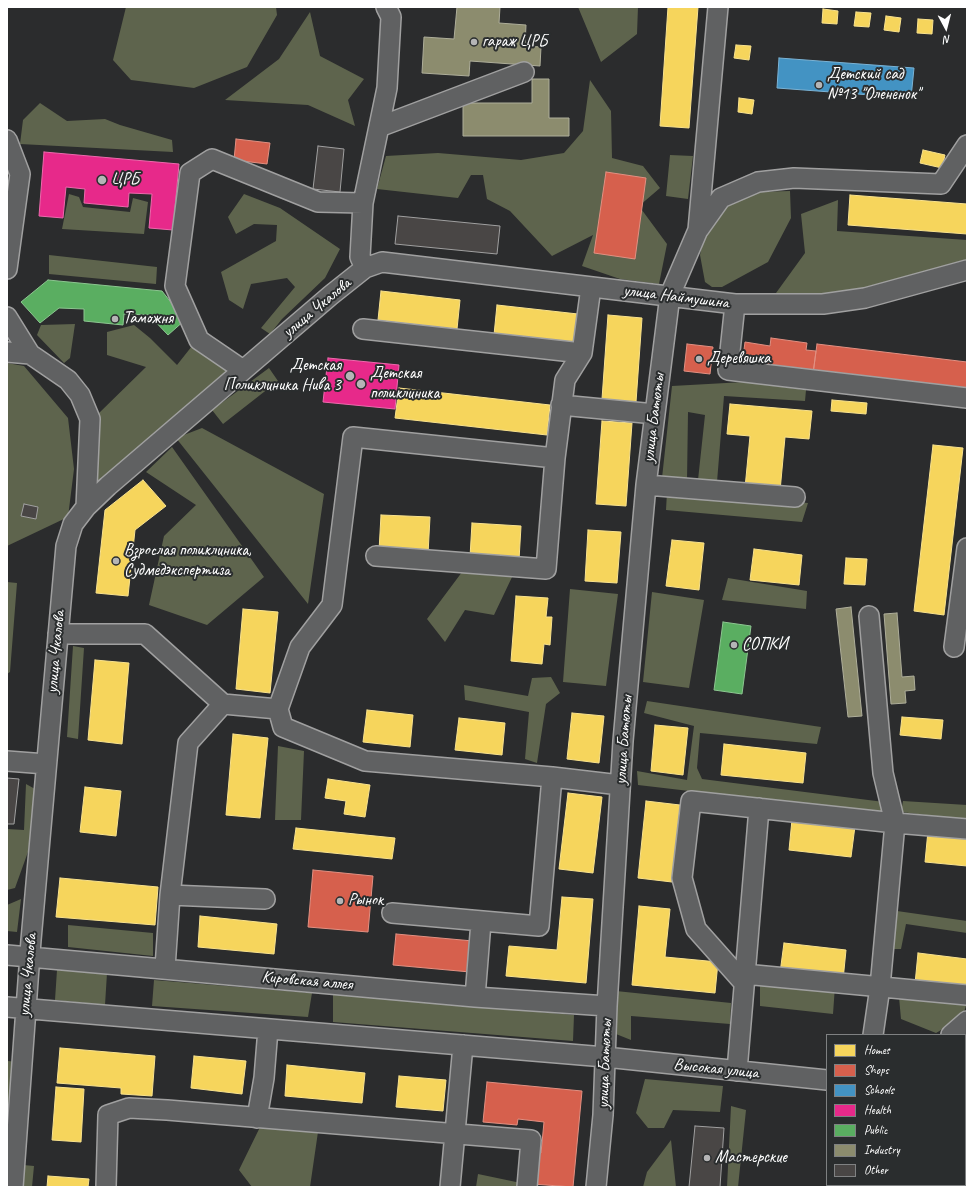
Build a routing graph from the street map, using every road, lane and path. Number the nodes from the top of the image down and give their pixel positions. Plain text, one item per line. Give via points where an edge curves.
1 (386, 7) edge
2 (718, 7) edge
3 (524, 72) dead end
4 (379, 127) junction
5 (7, 140) edge
6 (967, 145) edge
7 (363, 203) junction
8 (698, 230) junction
9 (374, 265) junction
10 (7, 269) edge
11 (967, 270) edge
12 (591, 287) junction
13 (670, 295) junction
14 (734, 304) junction
15 (7, 317) edge
16 (363, 329) dead end
17 (7, 352) edge
18 (582, 353) junction
19 (30, 354) junction
20 (242, 370) junction
21 (967, 398) edge
22 (561, 405) junction
23 (655, 414) junction
24 (555, 458) junction
25 (646, 485) junction
26 (795, 497) dead end
27 (86, 507) junction
28 (967, 548) edge
29 (376, 556) dead end
30 (869, 616) dead end
31 (58, 634) junction
32 (954, 647) dead end
33 (223, 704) junction
34 (278, 708) junction
35 (7, 761) edge
36 (46, 764) junction
37 (552, 777) junction
38 (620, 785) junction
39 (759, 808) junction
40 (895, 823) junction
41 (967, 829) edge
42 (170, 895) junction
43 (265, 899) dead end
44 (392, 913) dead end
45 (481, 922) junction
46 (7, 954) edge
47 (30, 957) junction
48 (165, 968) junction
49 (744, 978) junction
50 (880, 987) junction
51 (967, 995) edge
52 (475, 997) junction
53 (608, 1006) junction
54 (16, 1008) edge
55 (967, 1021) edge
56 (268, 1029) junction
57 (873, 1034) edge
58 (952, 1034) edge
59 (463, 1045) junction
60 (605, 1057) junction
61 (737, 1071) junction
62 (826, 1080) edge
63 (257, 1118) junction
64 (455, 1134) junction
65 (13, 1187) edge
66 (106, 1187) edge
67 (450, 1187) edge
68 (527, 1187) edge
69 (596, 1187) edge

1 - 4 street via 391,17 387,88
2 - 8 street
3 - 4 street
4 - 7 street
5 - 10 street via 20,174
6 - 8 street via 941,184 794,178 758,182 721,198
7 - 9 street via 360,257
7 - 20 street via 318,202 212,158 190,173 176,286 199,340
8 - 13 street, улица Батюты
9 - 12 street, улица Наймушина
9 - 20 street, улица Чкалова via 331,295
11 - 14 street, улица Наймушина via 865,298 823,304
12 - 13 street, улица Наймушина
12 - 18 street
13 - 14 street, улица Наймушина
13 - 23 street, улица Батюты
14 - 21 street via 728,370
15 - 19 street
16 - 18 street
17 - 19 street
18 - 22 street via 565,380
19 - 27 street via 68,380 80,395 90,419
20 - 27 street, улица Чкалова
22 - 23 street
22 - 24 street
23 - 25 street, улица Батюты
24 - 29 street via 546,569
24 - 34 street via 353,437 332,605 300,648
25 - 26 street
25 - 38 street, улица Батюты
27 - 31 street, улица Чкалова via 73,524 66,546
28 - 32 street
30 - 40 street via 883,773
31 - 33 street via 145,634
31 - 36 street, улица Чкалова
33 - 34 street
33 - 42 street via 188,743
34 - 37 street via 283,727 365,762
35 - 36 street
36 - 47 street, улица Чкалова
37 - 38 street
37 - 45 street via 539,926
38 - 53 street, улица Батюты
39 - 40 street
39 - 49 street
39 - 49 street via 691,801 682,878 696,929
40 - 41 street
40 - 50 street
42 - 43 street
42 - 48 street
44 - 45 street
45 - 52 street
46 - 47 street, Кировская аллея
47 - 48 street, Кировская аллея
47 - 54 street, улица Чкалова
48 - 52 street, Кировская аллея
49 - 50 street
49 - 61 street
50 - 51 street
50 - 57 street
52 - 53 street, Кировская аллея
53 - 60 street, улица Батюты
54 - 56 street
54 - 65 street, улица Чкалова
55 - 58 street
56 - 59 street
56 - 63 street via 264,1078
59 - 60 street
59 - 64 street
60 - 61 street, Высокая улица
60 - 69 street, улица Батюты via 603,1115
61 - 62 street, Высокая улица
63 - 64 street
63 - 66 street via 129,1108 108,1115
64 - 67 street
64 - 68 street via 531,1140

